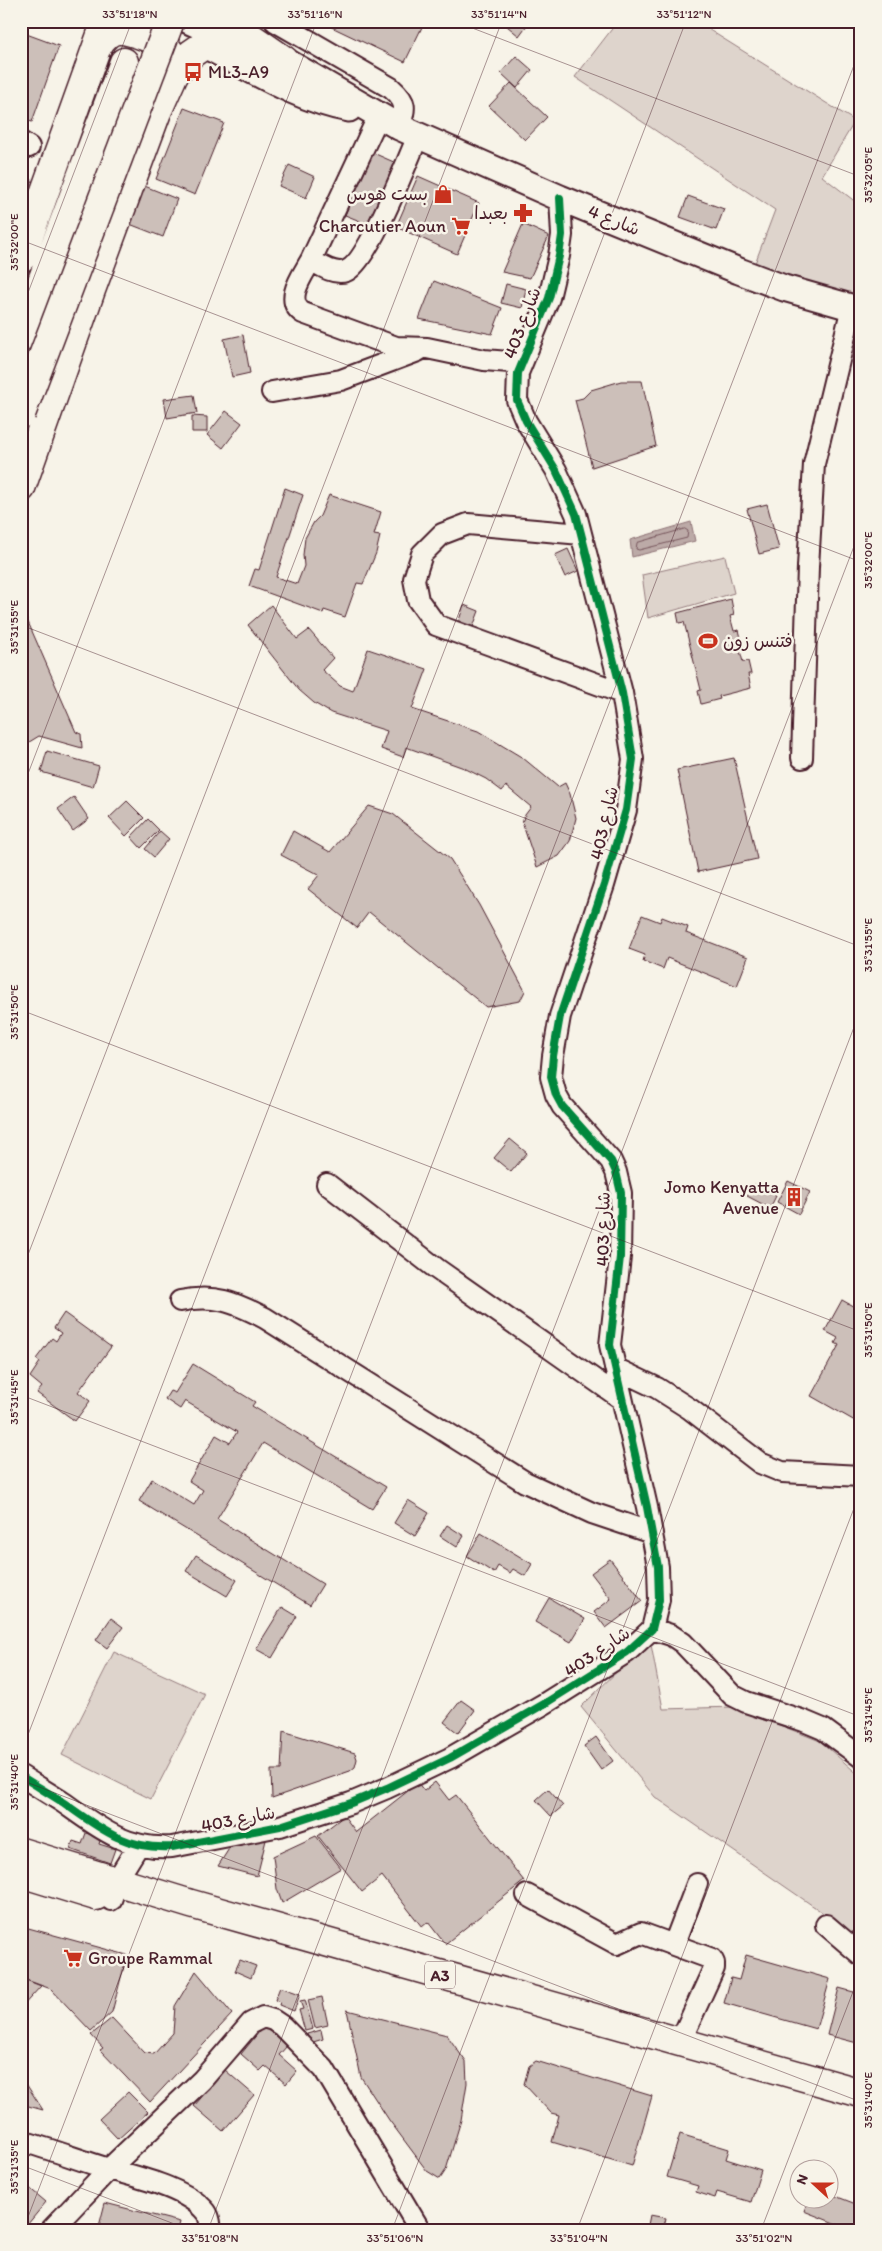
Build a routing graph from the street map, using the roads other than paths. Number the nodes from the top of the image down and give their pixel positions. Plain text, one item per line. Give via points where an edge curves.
1 (156, 21) edge
2 (170, 21) edge
3 (188, 21) edge
4 (227, 21) edge
5 (275, 21) edge
6 (102, 30) edge
7 (204, 45) junction
8 (284, 60) junction
9 (124, 62) dead end
10 (174, 74) junction
11 (392, 123) junction
12 (560, 198) junction
13 (21, 258) edge
14 (311, 260) junction
15 (856, 309) edge
16 (21, 337) edge
17 (427, 348) junction
18 (522, 363) junction
19 (272, 392) dead end
20 (21, 414) edge
21 (21, 488) edge
22 (581, 534) junction
23 (622, 694) junction
24 (802, 758) dead end
25 (327, 1184) dead end
26 (180, 1301) dead end
27 (615, 1368) junction
28 (622, 1399) junction
29 (861, 1476) edge
30 (652, 1533) junction
31 (652, 1629) junction
32 (861, 1757) edge
33 (21, 1776) edge
34 (138, 1846) junction
35 (21, 1852) edge
36 (21, 1873) edge
37 (697, 1884) dead end
38 (114, 1891) junction
39 (527, 1895) dead end
40 (826, 1925) dead end
41 (674, 1944) junction
42 (861, 1955) edge
43 (680, 2042) junction
44 (861, 2093) edge
45 (861, 2110) edge
46 (21, 2141) edge
47 (109, 2169) junction
48 (51, 2230) edge
49 (211, 2230) edge
50 (420, 2230) edge

1 - 7 main road
2 - 20 highway, bridge
3 - 8 main road
4 - 8 highway
5 - 11 street via 402,97 404,111
6 - 10 highway via 104,36 122,30 160,44 168,50
6 - 13 highway
7 - 10 highway via 191,54
7 - 11 main road via 313,98
8 - 11 main road
9 - 16 highway
10 - 21 highway via 94,281
11 - 12 main road, شارع 4
11 - 14 street
11 - 14 street via 376,231 357,264 349,270 334,272
12 - 15 main road, شارع 4 via 784,288
12 - 18 street, شارع 403 via 562,235 555,278
14 - 17 street via 295,291 294,301 299,310 396,347
15 - 24 street via 814,464
17 - 18 street via 484,360
17 - 19 street via 341,380
18 - 22 street, شارع 403 via 517,385 520,410 564,485
22 - 23 street, شارع 403
22 - 23 street via 468,524 442,534 422,554 414,579 418,600 436,625
23 - 27 street, شارع 403 via 633,759 626,810 560,1016 552,1077 562,1106 611,1161 621,1193 620,1257 610,1345
25 - 28 street via 437,1269
26 - 30 street via 211,1298 245,1308 525,1482 592,1513
27 - 28 street, شارع 403
27 - 29 street via 657,1388 690,1409 760,1463 782,1472
28 - 30 street, شارع 403
30 - 31 street, شارع 403 via 660,1587 658,1611
31 - 32 street via 683,1643 732,1695 823,1729
31 - 34 street, شارع 403 via 627,1652 520,1718 450,1758 352,1803 261,1831 172,1847
33 - 34 street via 104,1830
34 - 38 street
35 - 38 highway, A3
36 - 38 highway, A3
37 - 41 street
38 - 43 highway, A3
38 - 45 highway, A3
39 - 41 street via 617,1944 641,1933
40 - 42 street
41 - 43 street via 714,1963
43 - 44 highway, A3
46 - 47 street
47 - 48 street
47 - 49 street via 150,2182 195,2202 206,2212
47 - 50 street via 202,2080 252,2023 267,2017 282,2026 324,2069

